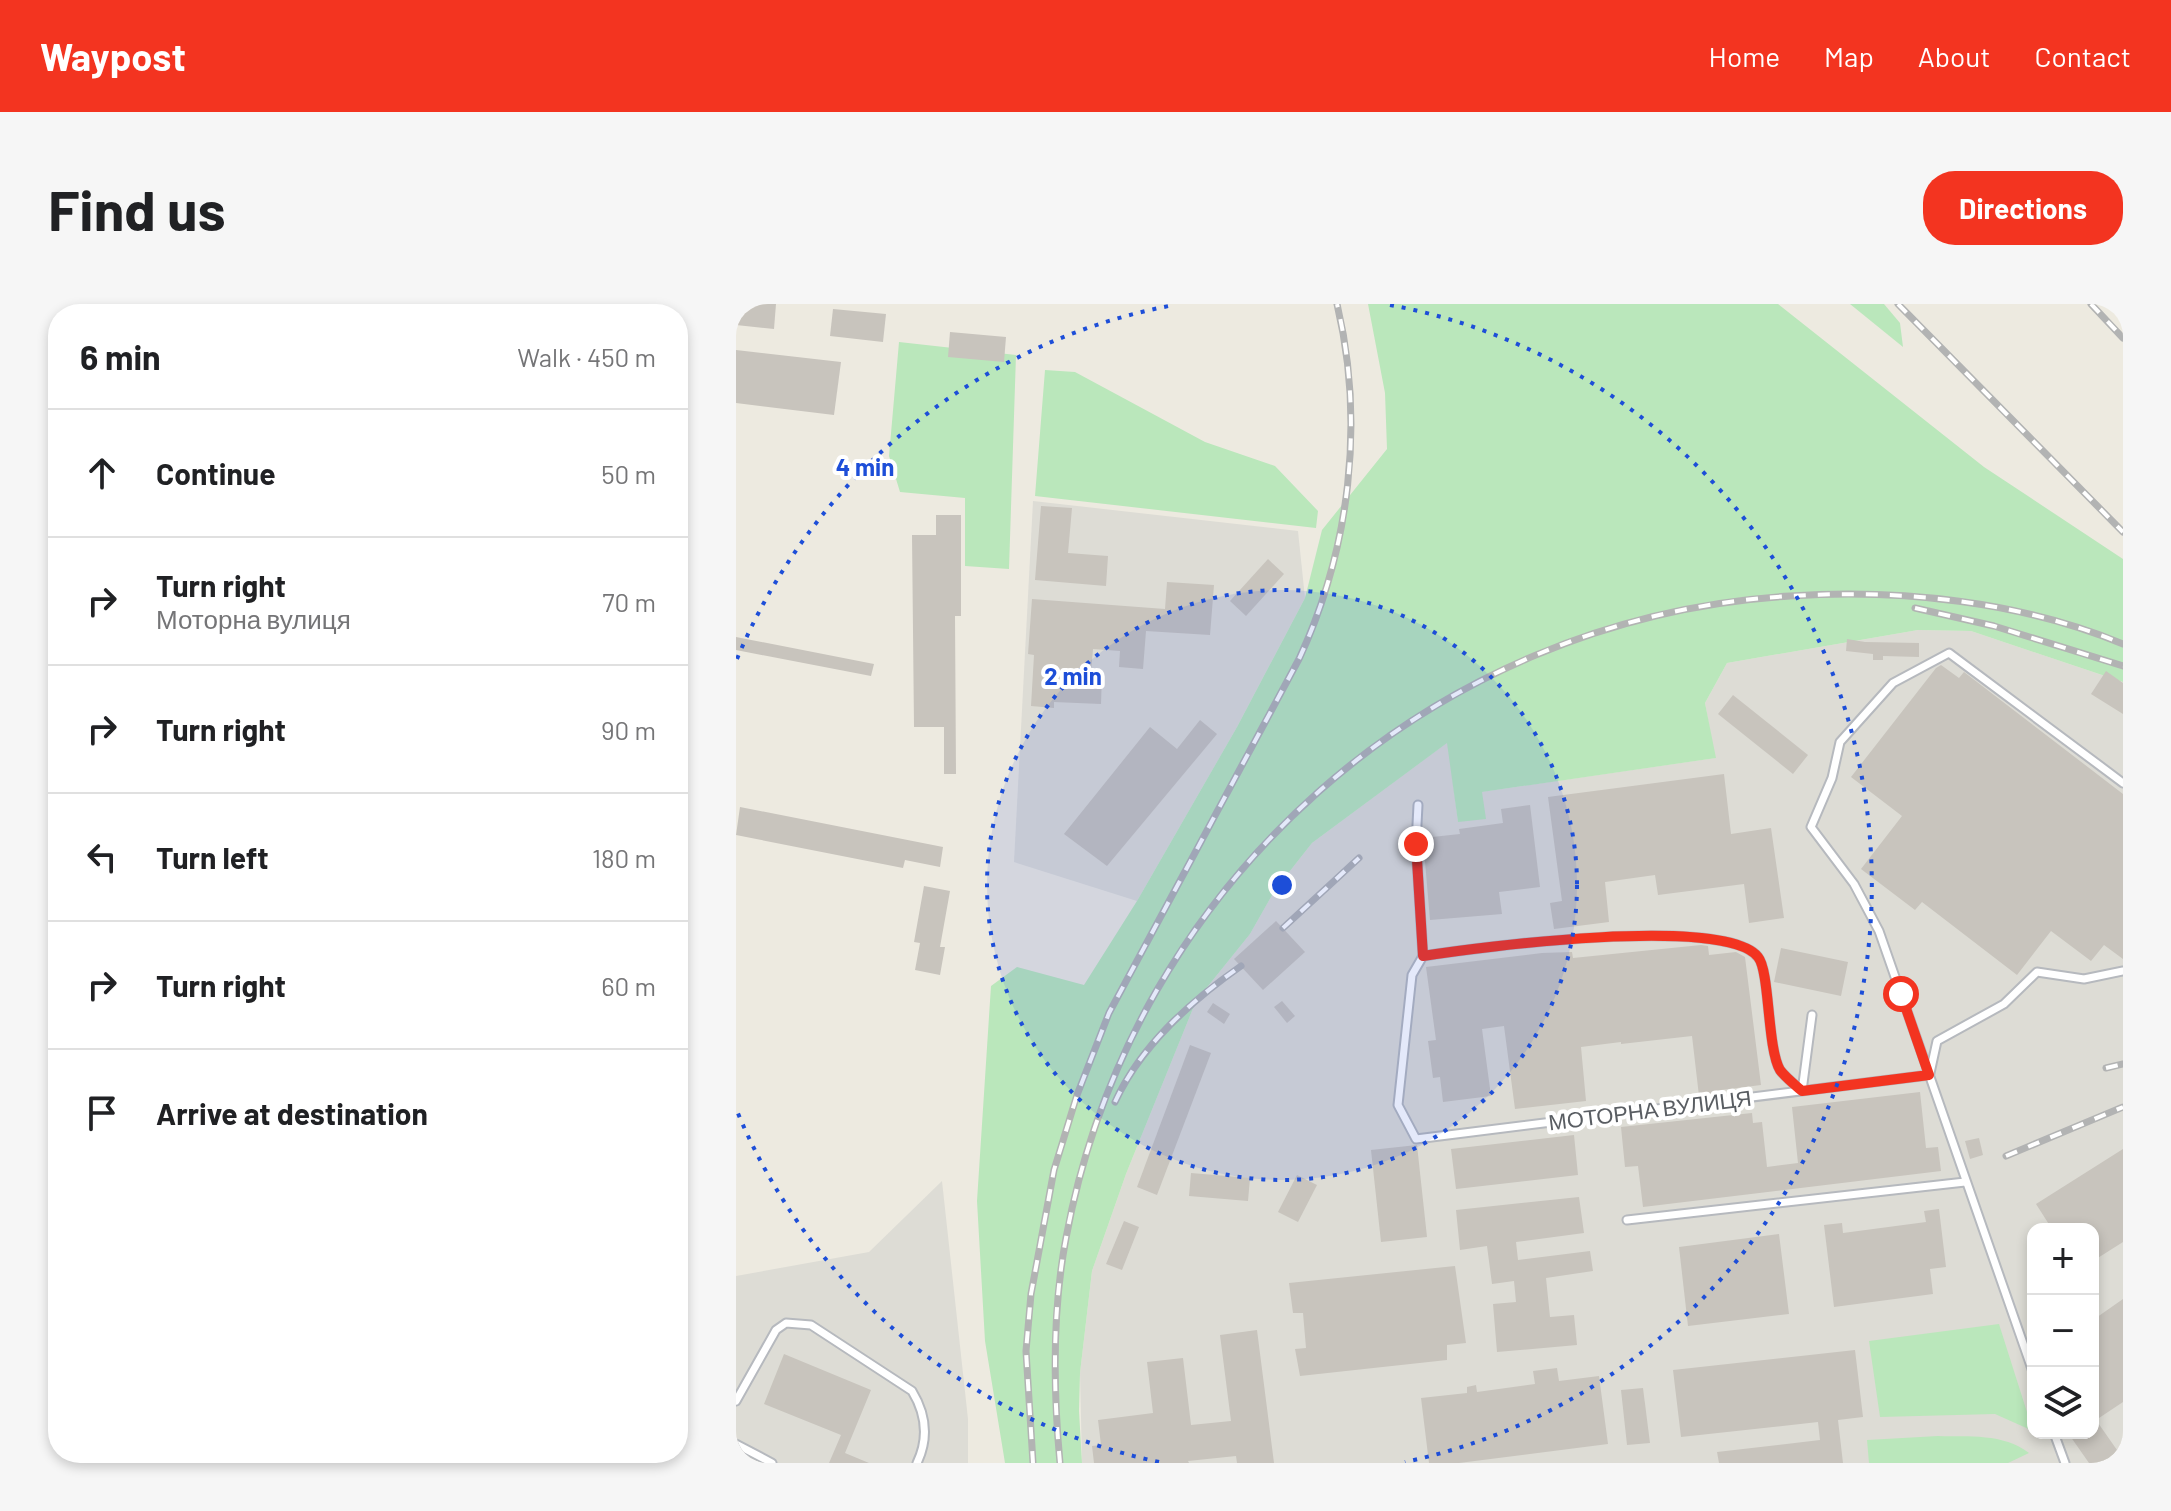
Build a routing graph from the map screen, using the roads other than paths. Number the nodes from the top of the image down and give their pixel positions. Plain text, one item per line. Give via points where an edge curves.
1 (2123, 783) edge
2 (1418, 805) dead end
3 (1423, 956) junction
4 (2123, 971) edge
5 (1812, 1015) dead end
6 (1929, 1075) junction
7 (1802, 1091) junction
8 (1965, 1182) junction
9 (1627, 1220) dead end
10 (2031, 1367) edge
11 (736, 1401) edge
12 (2056, 1439) edge
13 (736, 1444) edge
14 (772, 1463) edge
15 (917, 1463) edge
16 (2065, 1463) edge

1 - 6 lane via 1949,653 1893,683 1840,742 1832,778 1811,827 1854,884 1879,931
2 - 3 lane
3 - 7 lane via 1598,938 1698,937 1747,946 1761,959 1779,1069
3 - 7 lane, МОТОРНА ВУЛИЦЯ via 1412,975 1398,1105 1416,1139
4 - 6 lane via 2084,979 2037,972 2004,1004 1937,1041
5 - 7 lane
6 - 7 lane, МОТОРНА ВУЛИЦЯ
6 - 8 lane
8 - 9 lane
8 - 10 lane
11 - 15 lane via 776,1330 786,1323 811,1325 912,1391 925,1426
12 - 16 lane
13 - 14 lane

